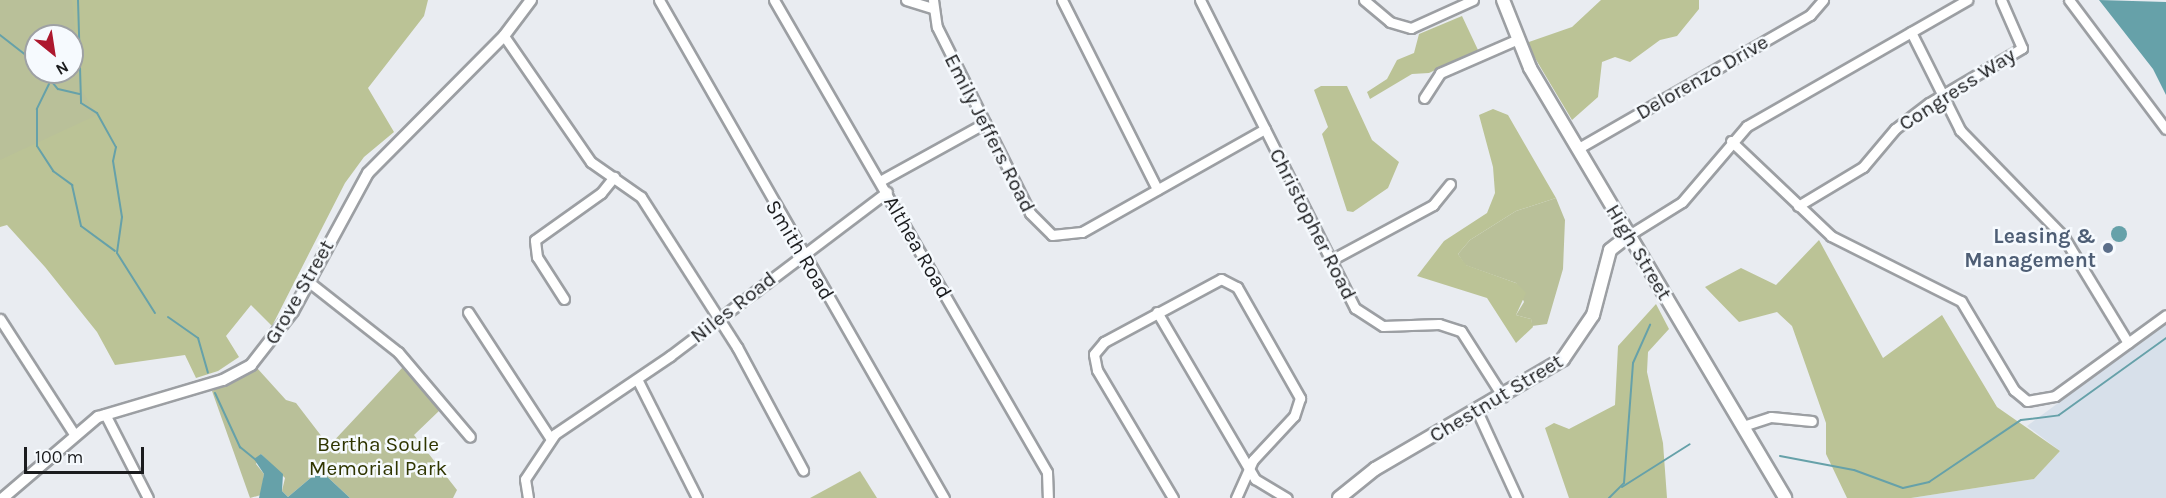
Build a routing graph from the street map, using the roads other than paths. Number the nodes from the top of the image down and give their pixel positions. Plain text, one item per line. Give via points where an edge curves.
1 (531, 0) edge
2 (659, 0) edge
3 (774, 0) edge
4 (906, 0) edge
5 (1062, 0) edge
6 (1200, 0) edge
7 (1364, 0) edge
8 (1473, 0) edge
9 (1503, 0) edge
10 (1823, 0) edge
11 (1967, 0) edge
12 (2001, 0) edge
13 (2069, 0) edge
14 (933, 4) edge
15 (1911, 32) junction
16 (504, 36) junction
17 (1516, 40) junction
18 (1941, 95) junction
19 (1424, 98) dead end
20 (985, 123) junction
21 (1265, 129) junction
22 (2166, 129) edge
23 (1731, 141) junction
24 (1577, 149) junction
25 (614, 177) junction
26 (880, 181) junction
27 (1450, 184) dead end
28 (1157, 189) junction
29 (887, 192) junction
30 (1798, 206) junction
31 (1629, 235) junction
32 (802, 252) junction
33 (1331, 260) junction
34 (309, 282) junction
35 (564, 299) dead end
36 (468, 312) dead end
37 (1157, 312) junction
38 (2166, 315) edge
39 (0, 319) edge
40 (718, 319) junction
41 (3, 330) edge
42 (2128, 343) junction
43 (637, 379) junction
44 (1503, 397) junction
45 (1477, 411) junction
46 (105, 414) junction
47 (1812, 421) dead end
48 (1743, 426) junction
49 (74, 434) junction
50 (470, 437) dead end
51 (550, 438) junction
52 (1248, 469) junction
53 (803, 470) dead end
54 (3, 498) edge
55 (148, 498) edge
56 (528, 498) edge
57 (697, 498) edge
58 (944, 498) edge
59 (1048, 498) edge
60 (1173, 498) edge
61 (1236, 498) edge
62 (1287, 498) edge
63 (1339, 498) edge
64 (1517, 498) edge
65 (1785, 498) edge

1 - 16 street, Grove Street
2 - 32 street, Smith Road
3 - 26 street, Althea Road
4 - 14 street
5 - 28 street
6 - 21 street, Christopher Road
7 - 8 street via 1390,22 1411,28
9 - 17 main road, High Street
10 - 24 street, Delorenzo Drive via 1810,15
11 - 15 street
12 - 18 street, Congress Way via 2022,48
13 - 22 street
14 - 20 street, Emily Jeffers Road
15 - 18 street
15 - 23 street via 1752,122
16 - 25 street via 583,153
16 - 34 street, Grove Street via 368,173
17 - 19 street via 1440,74
17 - 24 main road, High Street
18 - 30 street, Congress Way via 1900,125 1863,167
18 - 42 street via 1976,149 2030,196 2063,236
20 - 26 street
20 - 28 street, Emily Jeffers Road via 1032,218 1053,235 1077,234
21 - 28 street, Emily Jeffers Road
21 - 33 street, Christopher Road
23 - 30 street
23 - 31 street via 1682,202
24 - 31 main road, High Street
25 - 35 street via 601,193 535,240 537,257
25 - 40 street via 638,193
26 - 29 street, Althea Road
27 - 33 street via 1433,206
29 - 32 street, Niles Road
29 - 59 street, Althea Road via 1047,472
30 - 42 street via 1831,236 1961,300 2014,390 2027,400 2055,396
31 - 44 main road, Chestnut Street via 1610,250 1598,300 1578,343 1553,368
31 - 48 main road, High Street
32 - 40 street, Niles Road
32 - 58 street, Smith Road
33 - 44 street, Christopher Road via 1355,308 1370,321 1388,327 1445,325 1465,334
34 - 46 street, Grove Street via 278,334 241,372
34 - 50 street via 398,352
36 - 51 street
37 - 52 street
37 - 52 street via 1217,279 1240,291 1300,398 1297,412
37 - 60 street via 1104,342 1094,358
38 - 42 street
39 - 41 street
40 - 43 street, Niles Road
40 - 53 street
41 - 49 street
43 - 51 street, Niles Road
43 - 57 street
44 - 45 main road, Chestnut Street
45 - 63 main road, Chestnut Street via 1375,469
45 - 64 street
46 - 49 street, Grove Street
46 - 55 street
47 - 48 street via 1771,417
48 - 65 main road, High Street
49 - 54 street, Grove Street
51 - 56 street, Niles Road via 525,479
52 - 61 street
52 - 62 street via 1261,485

